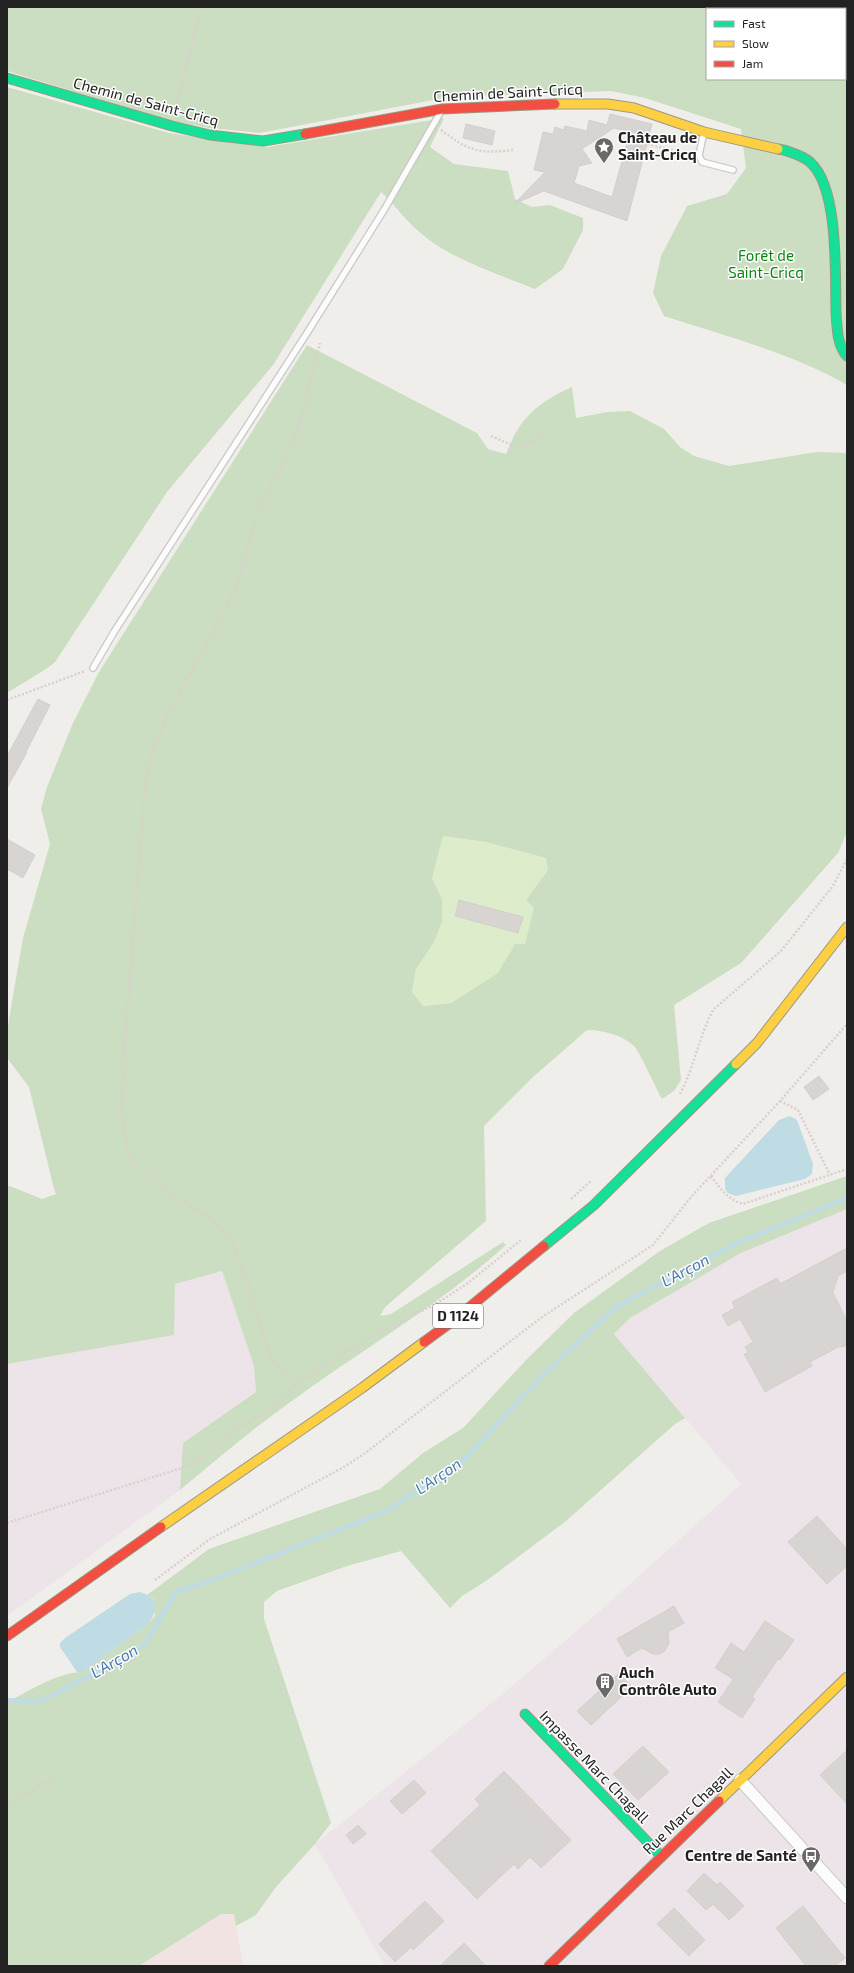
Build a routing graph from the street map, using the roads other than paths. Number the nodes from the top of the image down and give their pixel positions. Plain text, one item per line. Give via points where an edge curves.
1 (7, 78) edge
2 (442, 109) junction
3 (704, 132) junction
4 (733, 170) dead end
5 (847, 356) edge
6 (93, 668) road end
7 (847, 927) edge
8 (7, 1636) edge
9 (847, 1676) edge
10 (525, 1714) dead end
11 (740, 1780) junction
12 (661, 1856) junction
13 (847, 1898) edge
14 (549, 1966) edge

1 - 2 main road, Chemin de Saint-Cricq via 172,126 210,135 263,141
2 - 3 main road, Chemin de Saint-Cricq via 608,104 634,108
2 - 6 lane via 384,210
3 - 4 lane via 699,155 702,162
3 - 5 main road, Chemin de Saint-Cricq via 784,150 811,162 826,185 832,212 837,325 842,351
7 - 8 main road, D 1124 via 757,1043 594,1205 454,1320 362,1388
9 - 11 main road, Rue Marc Chagall
10 - 12 main road, Impasse Marc Chagall
11 - 12 main road, Rue Marc Chagall
11 - 13 street
12 - 14 main road, Rue Marc Chagall

